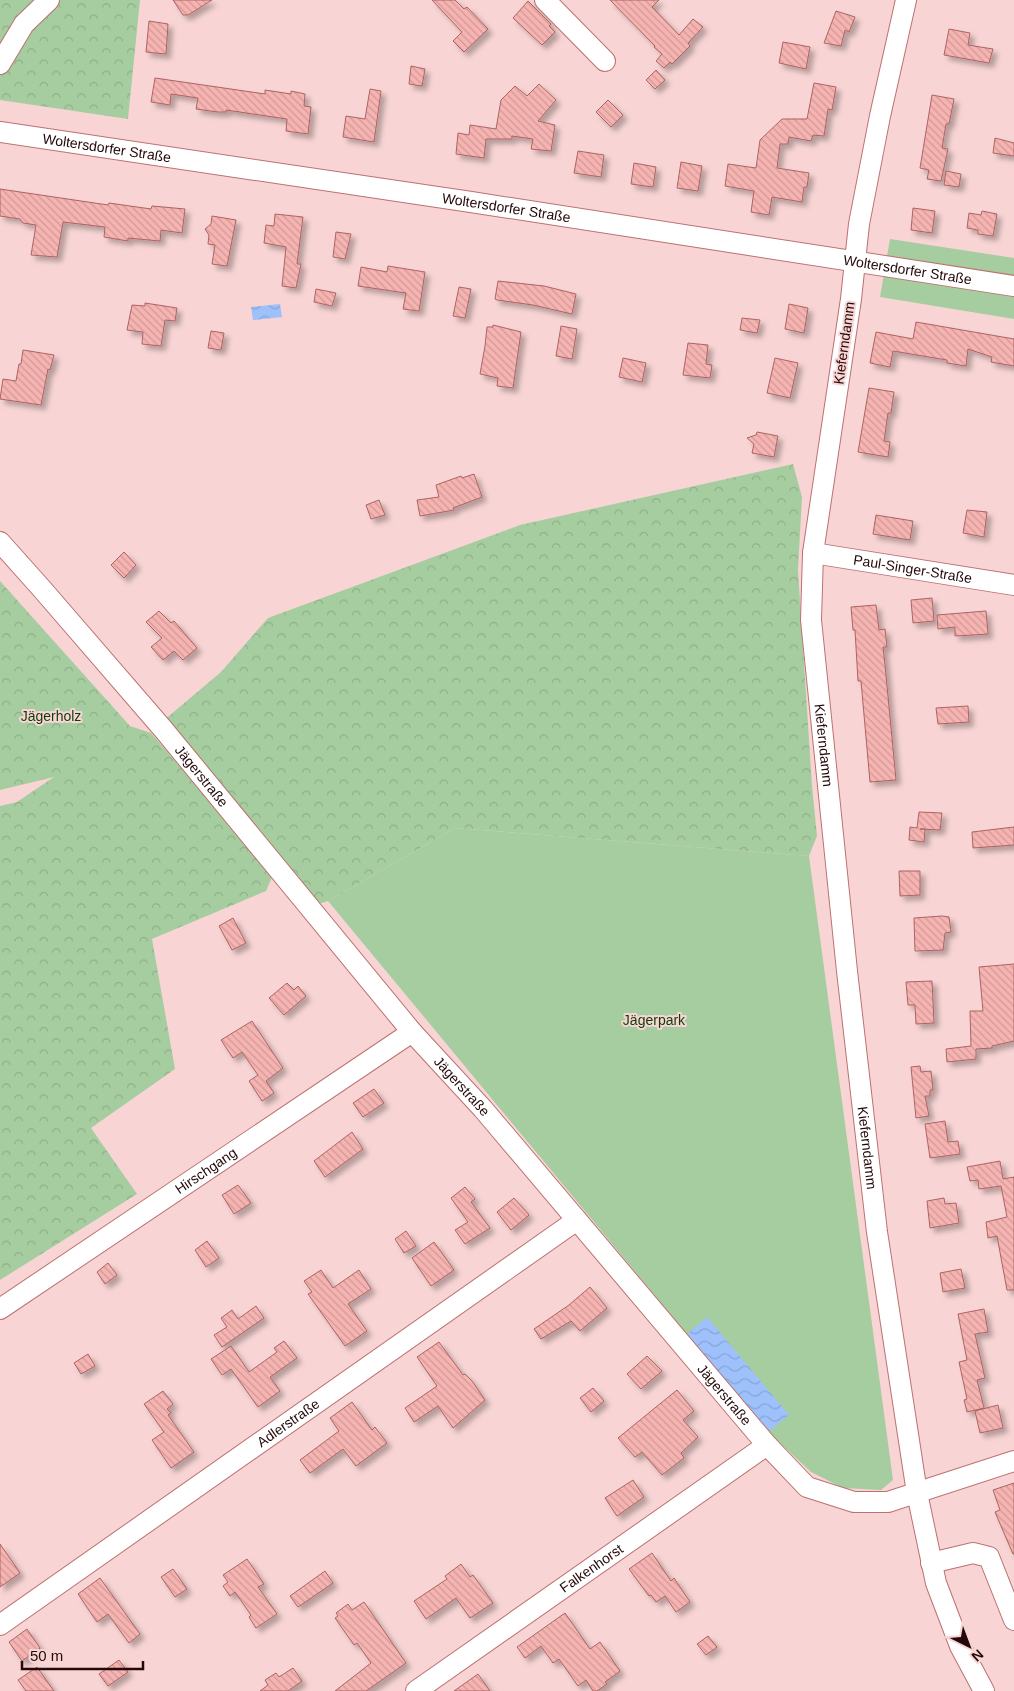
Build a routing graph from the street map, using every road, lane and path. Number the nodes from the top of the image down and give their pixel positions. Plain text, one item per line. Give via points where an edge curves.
1 (49, 0) edge
2 (545, 0) edge
3 (906, 0) edge
4 (605, 61) dead end
5 (0, 64) edge
6 (0, 132) edge
7 (855, 262) junction
8 (1014, 286) edge
9 (0, 542) edge
10 (813, 553) junction
11 (1014, 585) edge
12 (412, 1032) junction
13 (577, 1220) junction
14 (0, 1310) edge
15 (767, 1445) junction
16 (1014, 1461) edge
17 (918, 1493) junction
18 (931, 1563) junction
19 (1014, 1620) edge
20 (0, 1625) edge
21 (416, 1691) edge
22 (984, 1691) edge

1 - 5 street via 24,24
2 - 4 street
3 - 7 street, Kieferndamm via 880,116
6 - 7 street, Woltersdorfer Straße
7 - 8 street, Woltersdorfer Straße
7 - 10 street, Kieferndamm
9 - 12 street, Jägerstraße via 163,729
10 - 11 street, Paul-Singer-Straße
10 - 17 street, Kieferndamm via 811,620 847,971 877,1232
12 - 13 street, Jägerstraße via 483,1109
12 - 14 street, Hirschgang
13 - 15 street, Jägerstraße
13 - 20 street, Adlerstraße
15 - 17 street, Jägerstraße via 807,1487 854,1502 888,1502
15 - 21 street, Falkenhorst
16 - 17 street, Jägerstraße
17 - 18 street
18 - 19 street via 972,1553 989,1557
18 - 22 street via 960,1646

